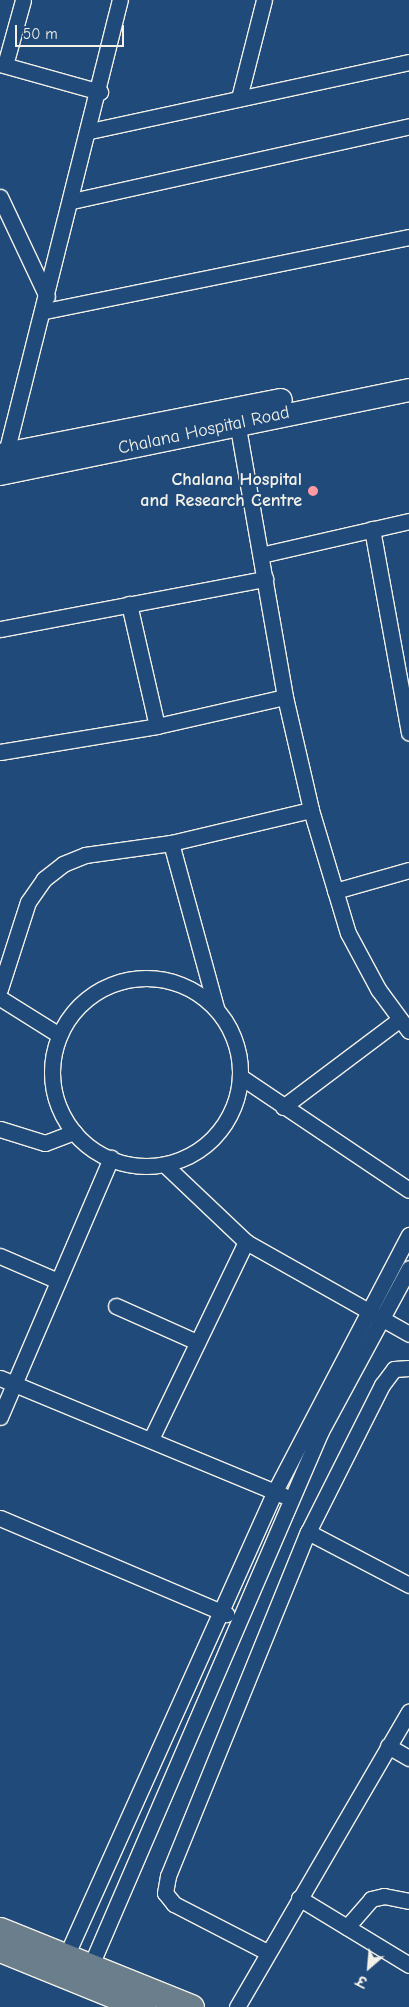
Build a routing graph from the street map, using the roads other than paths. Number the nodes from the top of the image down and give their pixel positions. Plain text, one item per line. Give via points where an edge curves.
1 (23, 0) edge
2 (120, 0) edge
3 (264, 0) edge
4 (409, 62) edge
5 (2, 64) edge
6 (100, 92) junction
7 (239, 98) junction
8 (409, 126) edge
9 (90, 131) junction
10 (0, 197) edge
11 (72, 201) junction
12 (409, 237) edge
13 (46, 304) junction
14 (409, 375) edge
15 (409, 390) edge
16 (236, 416) junction
17 (2, 461) edge
18 (409, 521) edge
19 (372, 529) junction
20 (261, 555) junction
21 (265, 579) junction
22 (129, 604) junction
23 (0, 630) edge
24 (285, 697) junction
25 (157, 726) junction
26 (409, 734) edge
27 (0, 752) edge
28 (311, 810) junction
29 (171, 843) junction
30 (409, 870) edge
31 (335, 891) junction
32 (0, 989) edge
33 (0, 998) edge
34 (216, 1008) junction
35 (405, 1025) edge
36 (59, 1035) junction
37 (240, 1077) junction
38 (282, 1107) junction
39 (0, 1129) edge
40 (74, 1132) junction
41 (110, 1158) junction
42 (165, 1165) junction
43 (409, 1190) edge
44 (409, 1235) edge
45 (246, 1242) junction
46 (0, 1256) edge
47 (409, 1268) edge
48 (58, 1281) junction
49 (116, 1306) dead end
50 (365, 1312) junction
51 (379, 1321) junction
52 (409, 1334) edge
53 (197, 1342) junction
54 (409, 1368) edge
55 (0, 1378) edge
56 (14, 1384) junction
57 (0, 1417) edge
58 (151, 1439) junction
59 (275, 1491) junction
60 (291, 1498) junction
61 (0, 1518) edge
62 (308, 1532) junction
63 (409, 1585) edge
64 (218, 1611) junction
65 (237, 1618) junction
66 (409, 1710) edge
67 (388, 1746) junction
68 (409, 1758) edge
69 (299, 1898) junction
70 (406, 1901) edge
71 (347, 1927) junction
72 (0, 1930) edge
73 (0, 1949) edge
74 (267, 1952) junction
75 (62, 1964) junction
76 (409, 1965) edge
77 (87, 1974) junction
78 (143, 2007) edge
79 (191, 2007) edge
80 (237, 2007) edge

1 - 5 street
2 - 6 street
3 - 7 street
4 - 7 street
5 - 6 street
6 - 9 street
7 - 9 street
8 - 11 street
9 - 11 street
10 - 13 street
11 - 13 street
12 - 13 street
13 - 17 street
14 - 16 street, Chalana Hospital Road
15 - 16 street, Chalana Hospital Road
16 - 17 street, Chalana Hospital Road
16 - 20 street
18 - 19 street
19 - 20 street
19 - 26 street
20 - 21 street
21 - 22 street
21 - 24 street
22 - 23 street
22 - 25 street
24 - 25 street
24 - 28 street
25 - 27 street
28 - 29 street
28 - 31 street
29 - 32 street via 85,855 63,864 44,880 28,902
29 - 34 street
30 - 31 street
31 - 35 street via 348,933
33 - 36 street
34 - 36 street via 179,983 136,978 96,991 74,1010
34 - 37 street via 238,1047
35 - 38 street
36 - 40 street via 52,1078 59,1107
37 - 38 street
37 - 42 street via 234,1106 219,1132 197,1151
38 - 43 street
39 - 40 street via 45,1143
40 - 41 street
41 - 42 street
41 - 48 street
42 - 45 street
44 - 50 street
45 - 50 street
45 - 53 street
46 - 48 street
47 - 51 street
48 - 56 street
49 - 53 street
50 - 51 street
50 - 59 street
51 - 52 street
51 - 60 street
53 - 58 street
54 - 62 street via 394,1369 382,1385
55 - 56 street
56 - 57 street
56 - 58 street
58 - 59 street
59 - 60 street
59 - 64 street
60 - 65 street
61 - 64 street
62 - 63 street
62 - 74 street via 165,1893 174,1904
64 - 65 street
64 - 75 street
65 - 77 street
66 - 67 street
67 - 68 street
67 - 69 street
69 - 71 street
69 - 74 street
70 - 71 street via 371,1899
71 - 76 street
72 - 75 main road
73 - 75 main road
74 - 80 street
75 - 77 main road
77 - 78 main road
77 - 79 main road

